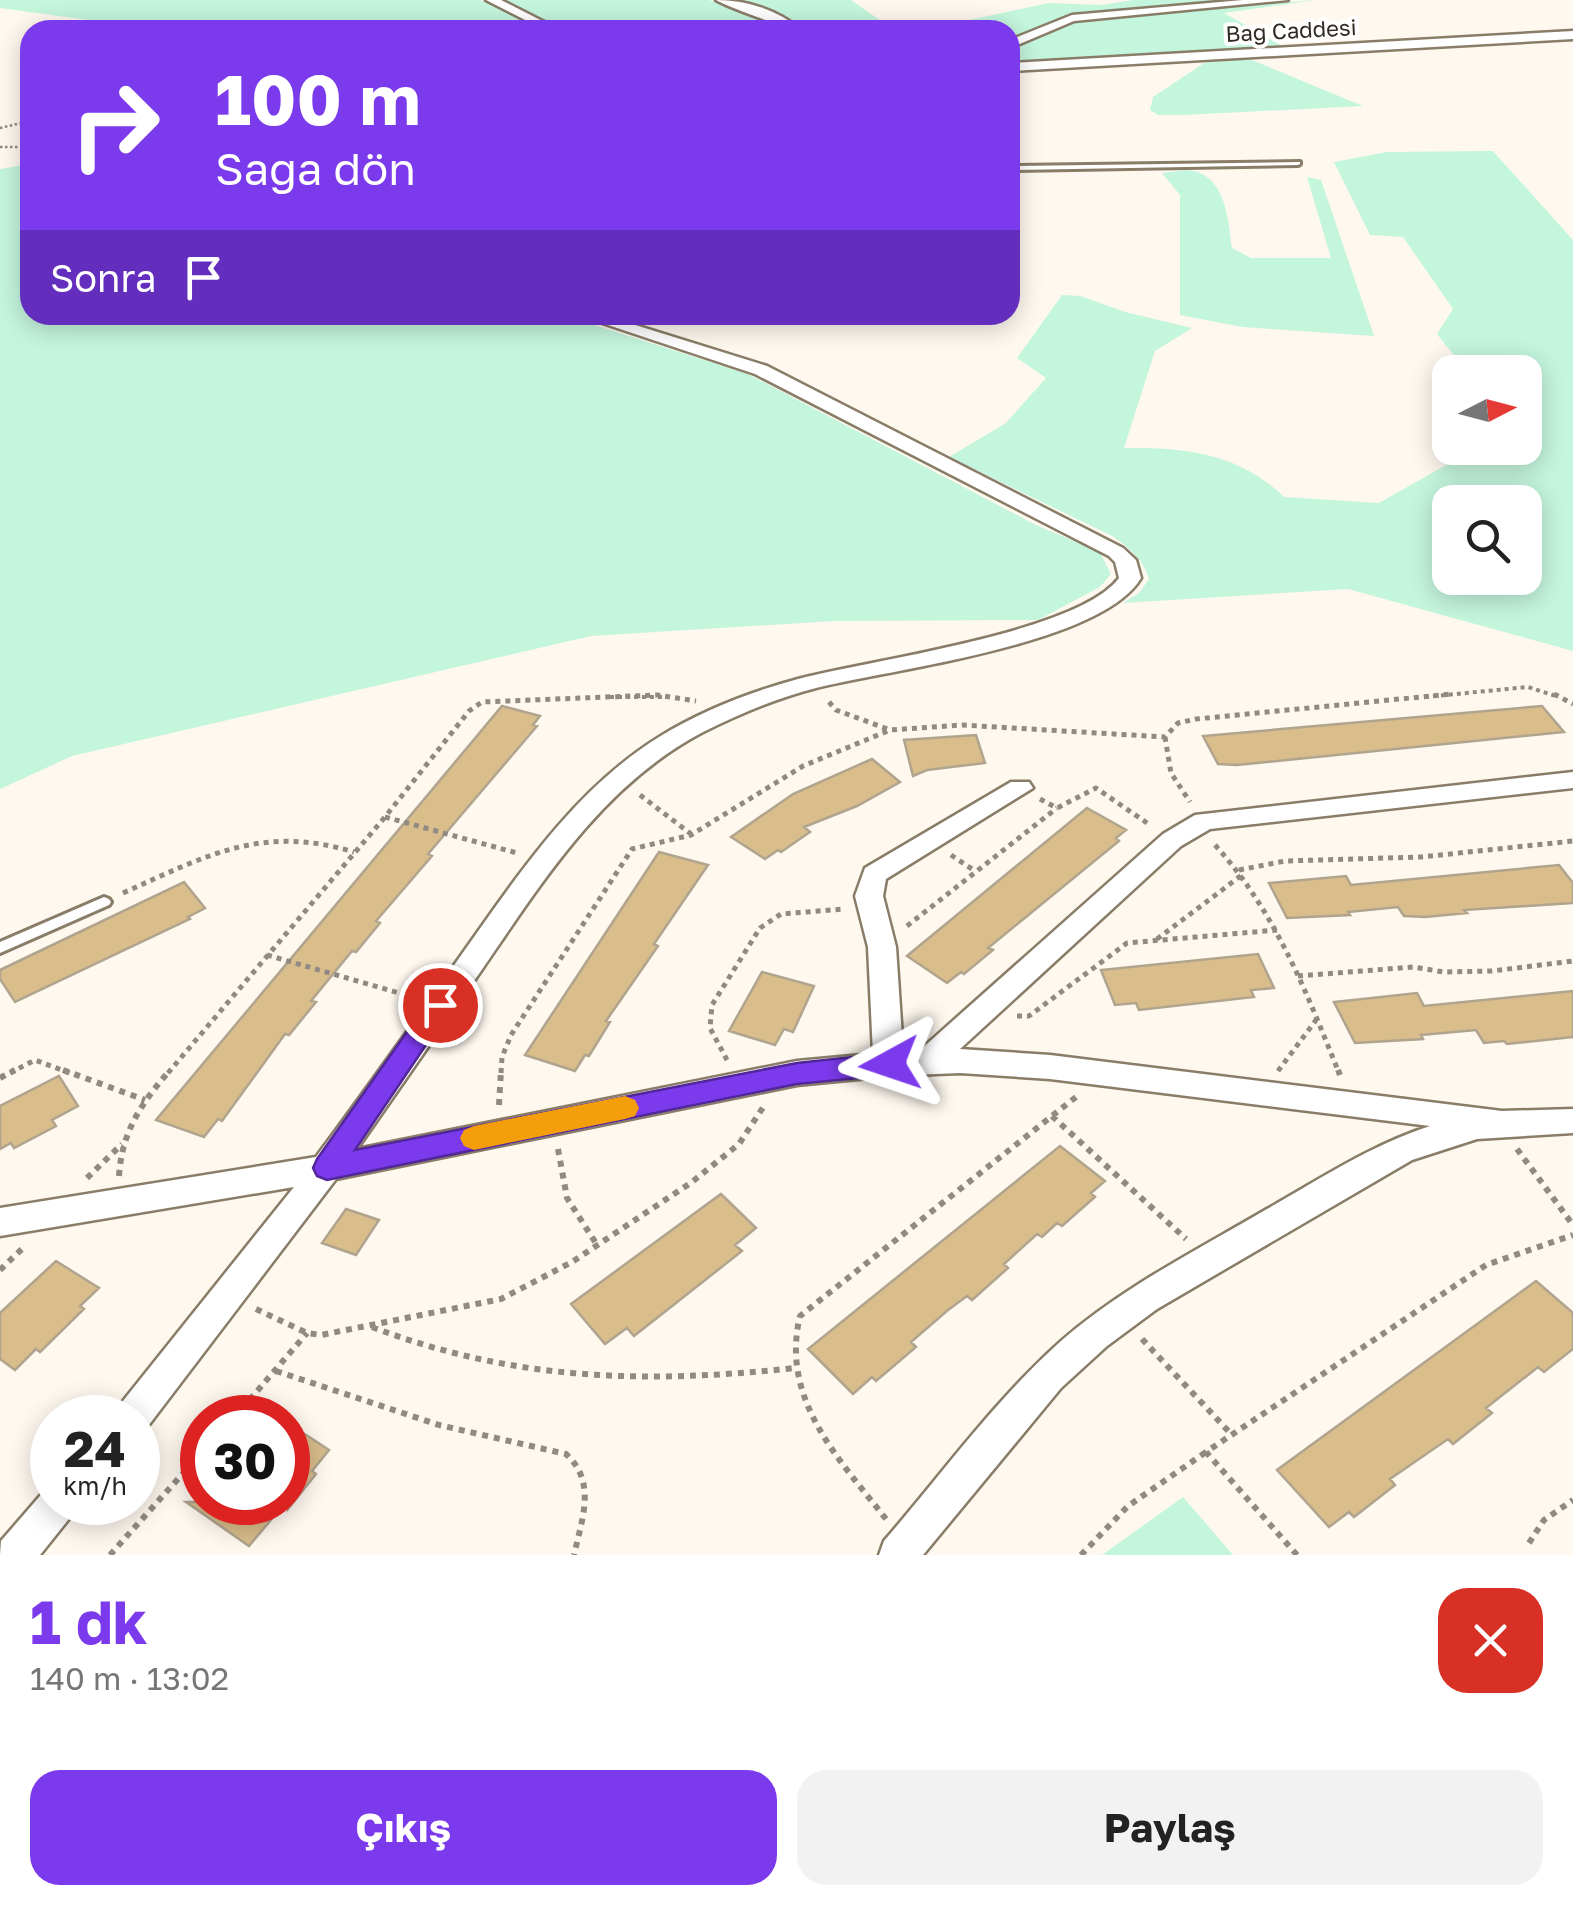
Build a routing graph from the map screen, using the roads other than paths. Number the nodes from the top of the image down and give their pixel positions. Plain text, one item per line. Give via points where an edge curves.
1 (492, 0) edge
2 (722, 0) edge
3 (1282, 0) edge
4 (533, 20) edge
5 (781, 20) edge
6 (1573, 34) edge
7 (1020, 40) edge
8 (1020, 66) edge
9 (1298, 163) dead end
10 (1020, 168) edge
11 (620, 325) edge
12 (1573, 780) edge
13 (1020, 788) road end
14 (104, 902) road end
15 (0, 948) edge
16 (927, 1062) junction
17 (890, 1064) junction
18 (1573, 1121) edge
19 (1497, 1122) junction
20 (327, 1168) junction
21 (0, 1222) edge
22 (151, 1395) edge
23 (40, 1525) edge
24 (902, 1550) edge
25 (15, 1555) edge

1 - 4 street
2 - 5 street
3 - 7 street via 1072,18
6 - 8 street, Bağ Caddesi
9 - 10 lane
11 - 20 street via 781,380 1116,552 1130,578 1118,593 1045,629 821,680 727,712 617,778 543,860
12 - 16 street via 1190,829
13 - 17 street via 885,865 869,884 882,947
14 - 15 lane
16 - 17 street
16 - 19 street via 996,1062
17 - 20 street via 780,1077
18 - 19 street
19 - 24 street via 1408,1147 1121,1317 1035,1391
20 - 21 street
20 - 22 street
23 - 25 street

